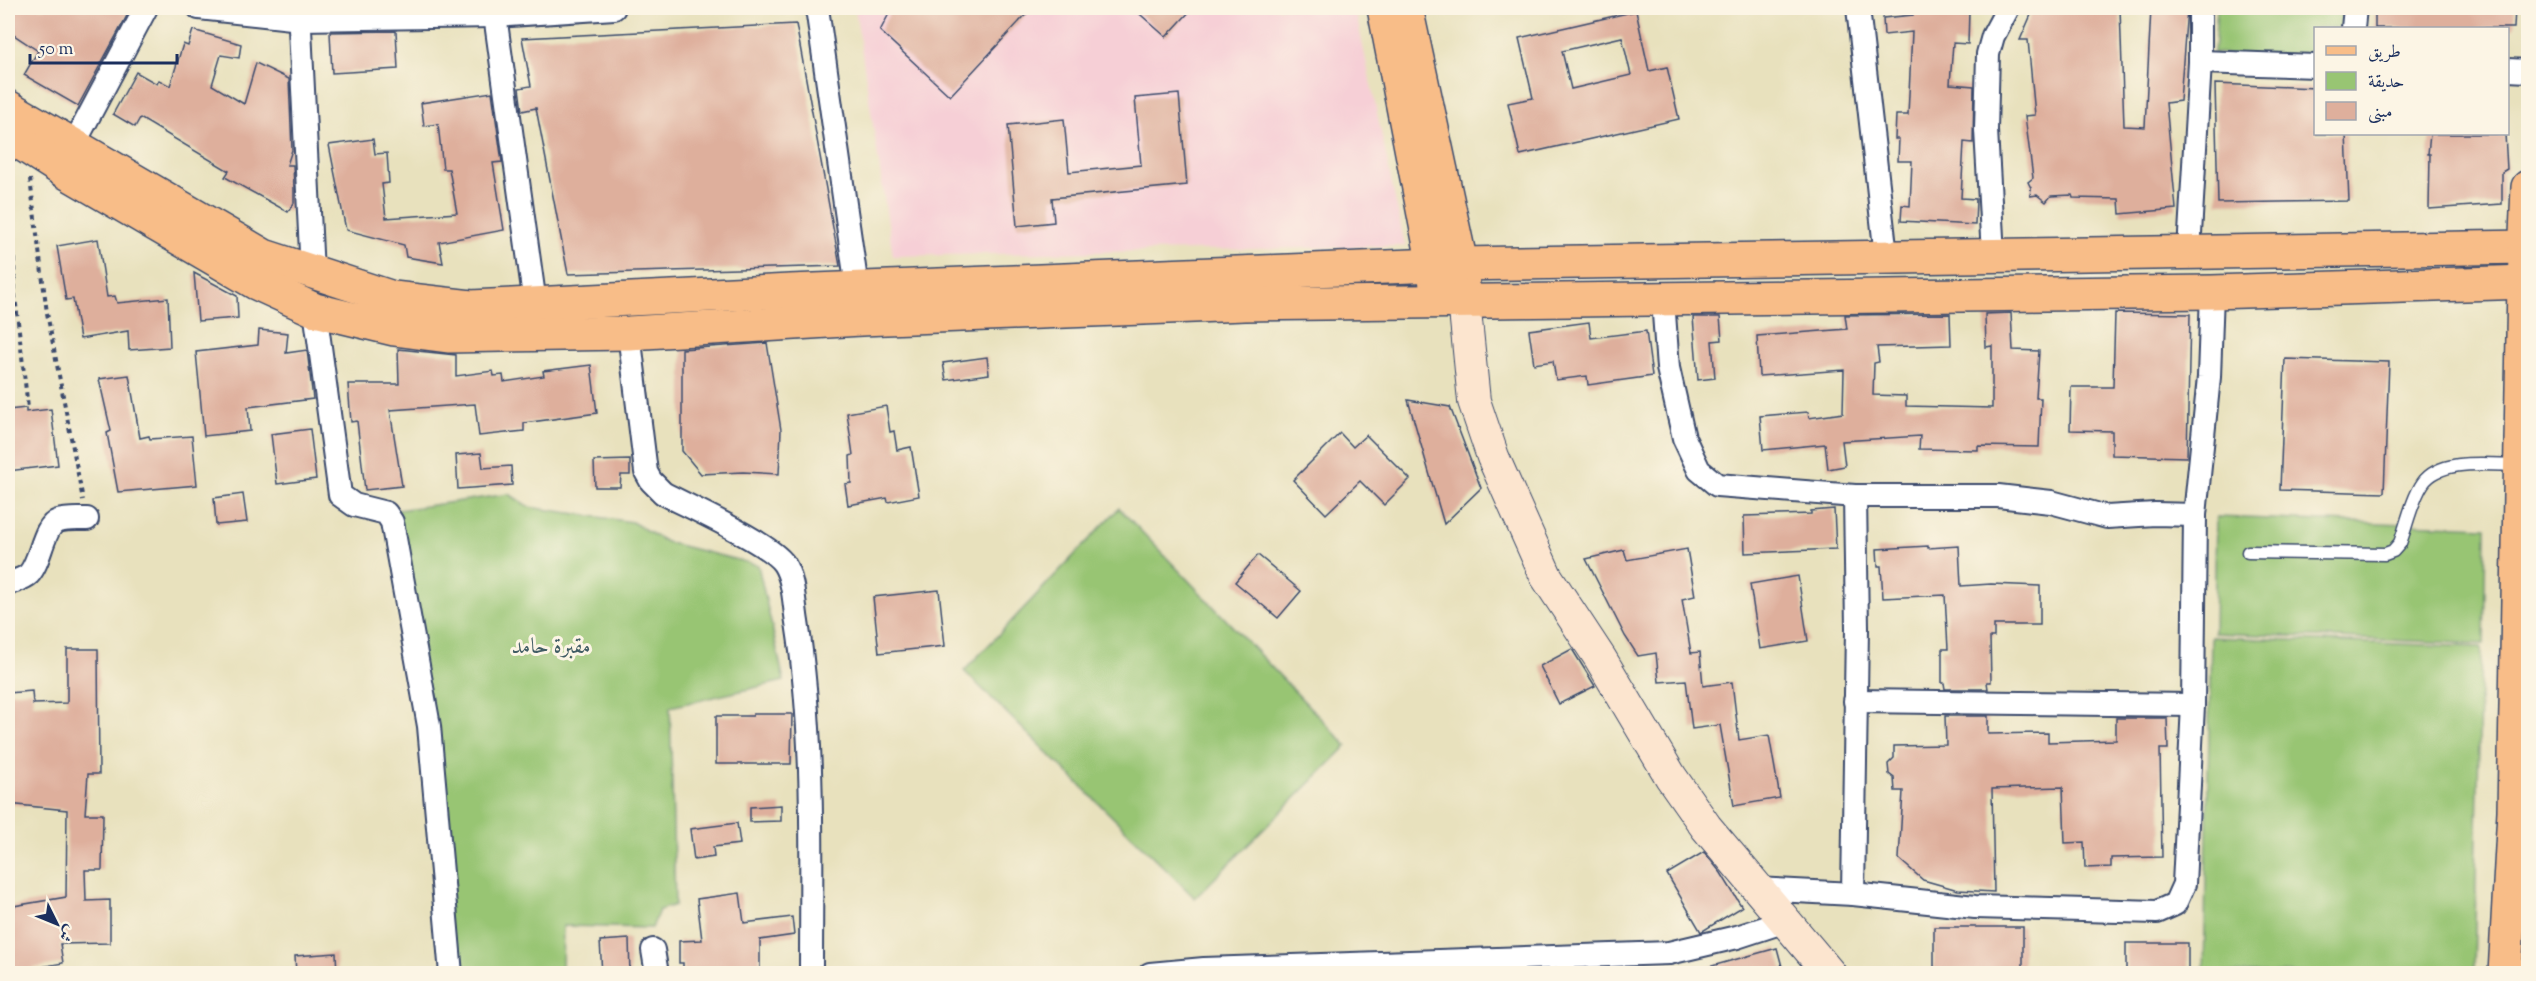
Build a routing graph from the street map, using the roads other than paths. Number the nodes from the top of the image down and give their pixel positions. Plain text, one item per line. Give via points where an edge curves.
1 (146, 8) edge
2 (199, 8) edge
3 (614, 8) edge
4 (817, 8) edge
5 (1384, 8) edge
6 (1406, 8) edge
7 (1858, 8) edge
8 (2008, 8) edge
9 (2200, 8) edge
10 (2355, 8) edge
11 (495, 11) edge
12 (300, 13) edge
13 (2354, 27) edge
14 (2200, 62) junction
15 (2314, 66) edge
16 (2509, 70) edge
17 (2529, 70) edge
18 (14, 132) edge
19 (74, 144) junction
20 (2529, 187) edge
21 (2528, 247) edge
22 (2189, 251) junction
23 (1993, 255) junction
24 (1886, 256) junction
25 (1448, 265) junction
26 (312, 273) junction
27 (2526, 283) edge
28 (2212, 292) junction
29 (1450, 300) junction
30 (1663, 300) junction
31 (535, 304) junction
32 (859, 304) junction
33 (315, 310) junction
34 (629, 333) junction
35 (2520, 465) junction
36 (1855, 496) junction
37 (2195, 515) junction
38 (87, 519) road end
39 (2248, 552) dead end
40 (8, 584) edge
41 (1855, 702) junction
42 (2193, 705) junction
43 (1756, 889) junction
44 (1853, 894) junction
45 (1786, 921) junction
46 (653, 950) dead end
47 (1477, 967) edge
48 (1204, 971) edge
49 (452, 974) edge
50 (657, 974) edge
51 (811, 974) edge
52 (1150, 974) edge
53 (1830, 974) edge
54 (2505, 974) edge

1 - 19 street
2 - 12 street
3 - 11 street
4 - 32 street
5 - 25 main road
6 - 25 main road
7 - 24 street
8 - 23 street via 1988,54 1986,130
9 - 14 street
10 - 13 street
11 - 12 street
11 - 31 street
12 - 26 street
14 - 15 street
14 - 22 street
16 - 17 street
18 - 19 main road
18 - 33 main road via 256,283
19 - 26 main road via 264,256
20 - 21 main road
21 - 22 main road
21 - 27 main road
22 - 23 main road
23 - 24 main road
24 - 25 main road
25 - 29 main road
25 - 32 main road
26 - 31 main road via 413,301 471,307
27 - 28 main road
27 - 35 main road
28 - 30 main road
28 - 37 street via 2209,377
29 - 30 main road
29 - 32 main road
29 - 43 main road via 1492,457 1546,576 1671,777
30 - 36 street via 1675,404 1684,438 1705,477 1717,485
31 - 32 main road
32 - 34 main road
33 - 34 main road via 448,336
33 - 49 street via 340,495 354,505 386,513 392,522 429,726
34 - 51 street via 646,472 651,481 663,493 771,551 785,566 791,582 806,677
35 - 39 lane via 2446,466 2429,476 2422,484 2400,543 2385,554
35 - 54 main road via 2514,811
36 - 37 street via 1998,496 2051,502 2107,517
36 - 41 street
37 - 42 street
38 - 40 street via 53,523 34,567 27,576
41 - 42 street
41 - 44 street
42 - 44 street via 2184,884 2175,904 2167,909 2157,912 1975,907
43 - 44 street
43 - 45 main road
45 - 47 street via 1669,953
45 - 53 main road
46 - 50 street
47 - 48 street
48 - 52 street

